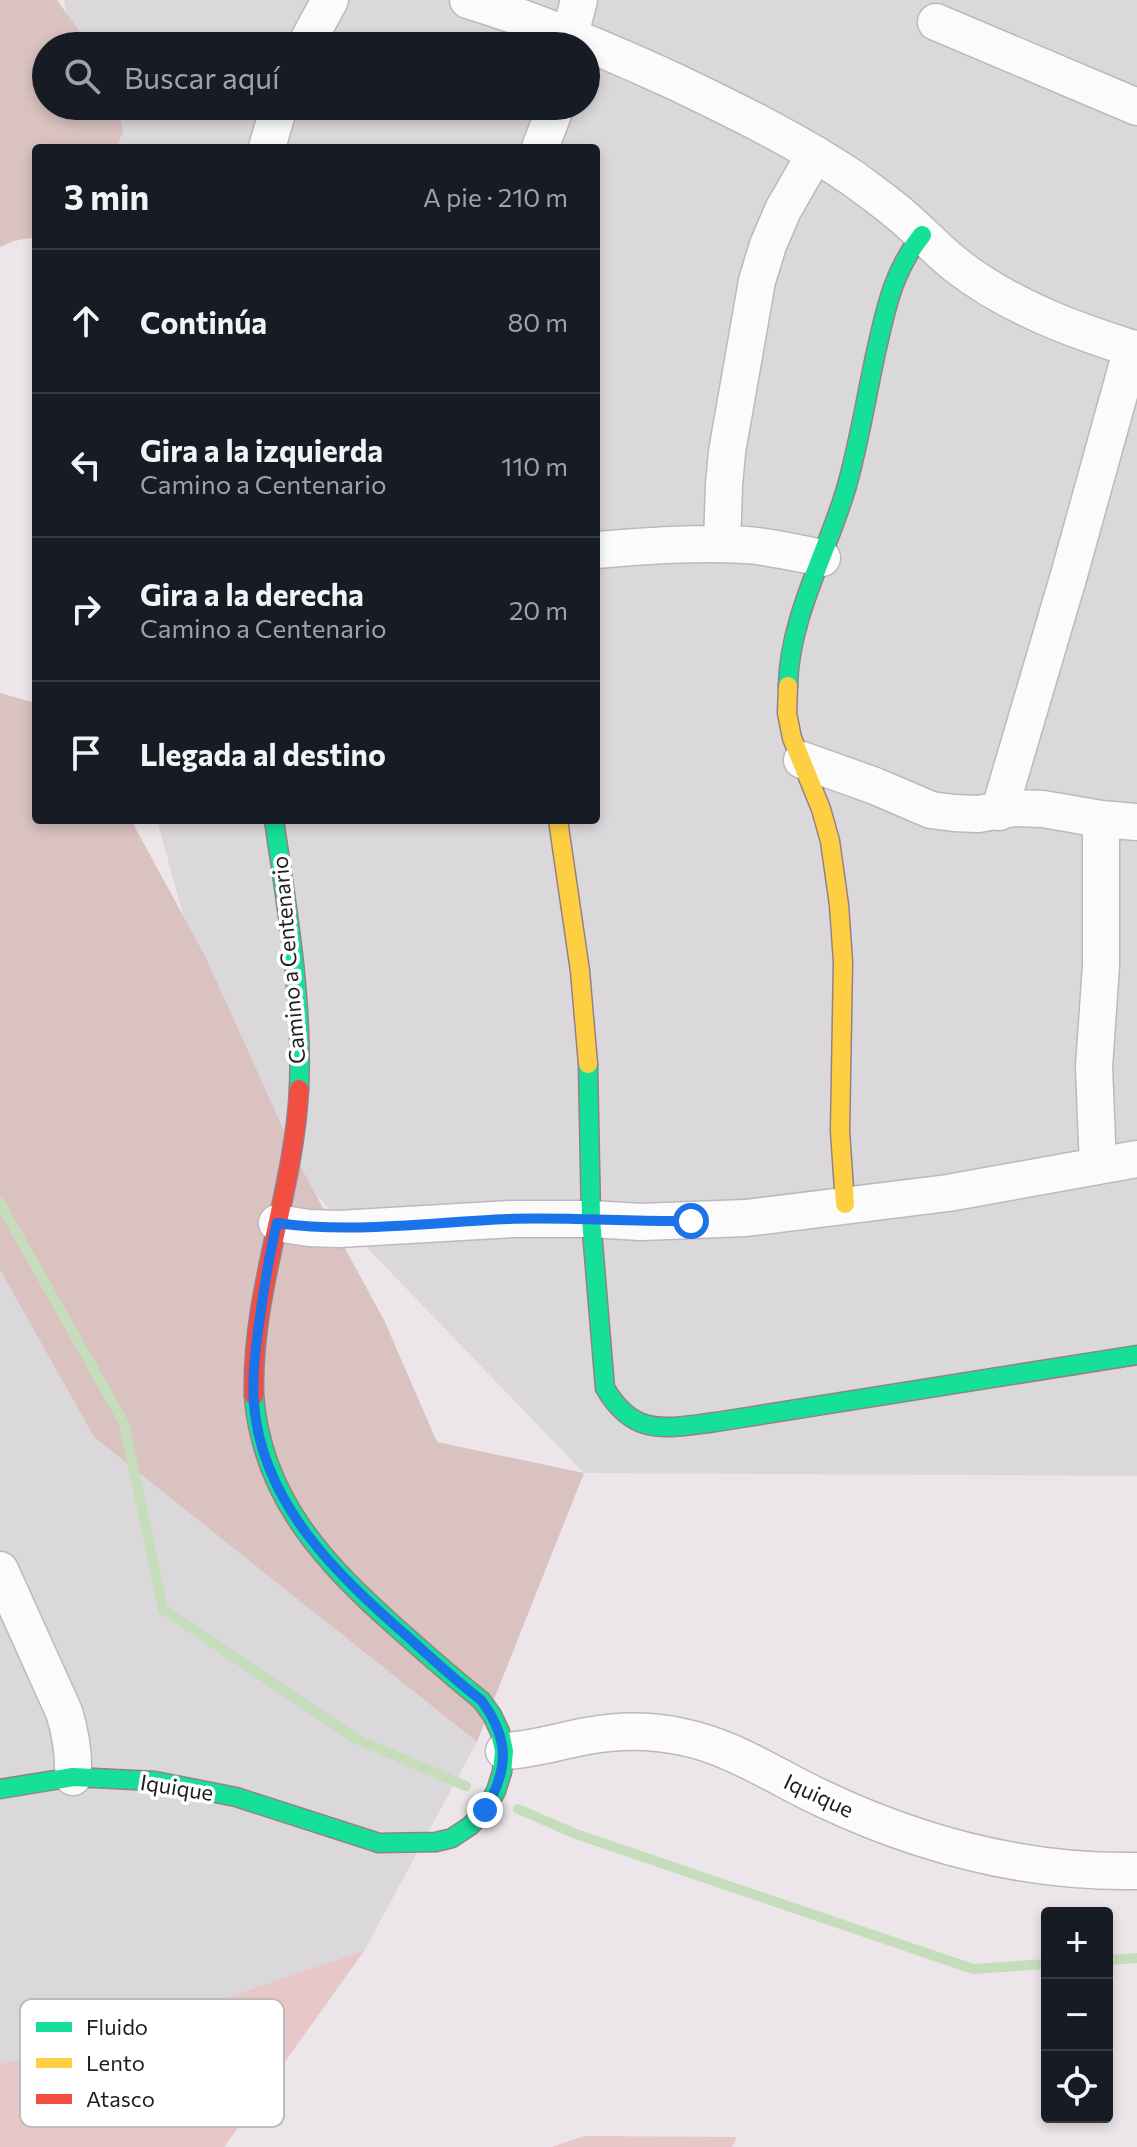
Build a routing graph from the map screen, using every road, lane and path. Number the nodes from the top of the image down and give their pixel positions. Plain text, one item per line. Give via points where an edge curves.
1 (330, 0) edge
2 (468, 0) edge
3 (579, 0) edge
4 (936, 22) dead end
5 (313, 32) edge
6 (548, 32) edge
7 (570, 32) edge
8 (600, 52) edge
9 (1137, 107) edge
10 (275, 120) edge
11 (551, 120) edge
12 (268, 144) edge
13 (542, 144) edge
14 (815, 154) junction
15 (922, 235) junction
16 (1135, 349) edge
17 (722, 544) junction
18 (600, 550) edge
19 (822, 558) junction
20 (802, 760) junction
21 (999, 812) junction
22 (1101, 819) junction
23 (1137, 822) edge
24 (275, 824) edge
25 (559, 824) edge
26 (1137, 1159) edge
27 (1098, 1166) junction
28 (845, 1204) junction
29 (591, 1219) junction
30 (277, 1223) junction
31 (1137, 1355) edge
32 (0, 1570) edge
33 (504, 1751) junction
34 (73, 1777) junction
35 (0, 1789) edge
36 (1137, 1871) edge

1 - 5 street
2 - 6 street
3 - 7 street
4 - 9 street
8 - 14 street via 749,117
10 - 12 street
11 - 13 street
14 - 15 street
14 - 17 street via 783,210 757,281 729,441
15 - 16 street via 955,264 1017,304
15 - 19 street via 895,278 847,484
16 - 21 street
17 - 18 street
17 - 19 street
19 - 20 street via 788,662 787,713
20 - 21 street via 931,810
20 - 28 street via 830,841 839,905
21 - 22 street via 1043,809
22 - 23 street
22 - 27 street via 1101,966 1094,1067
24 - 30 street, Camino a Centenario via 300,1044 292,1156
25 - 29 street via 588,1063
26 - 27 street
27 - 28 street via 948,1193
28 - 29 street via 746,1218
29 - 30 street via 339,1229
29 - 31 street via 605,1388 626,1417 655,1428
30 - 33 street, Camino a Centenario via 253,1375 265,1460 316,1546 344,1579 481,1700 500,1732
32 - 34 street via 64,1712 71,1732
33 - 34 street, Iquique via 499,1781 470,1826 452,1838 409,1844 379,1843 236,1797 155,1781
33 - 36 street, Iquique via 621,1732 685,1737 739,1755 847,1809 949,1846 1045,1867
34 - 35 street, Iquique

